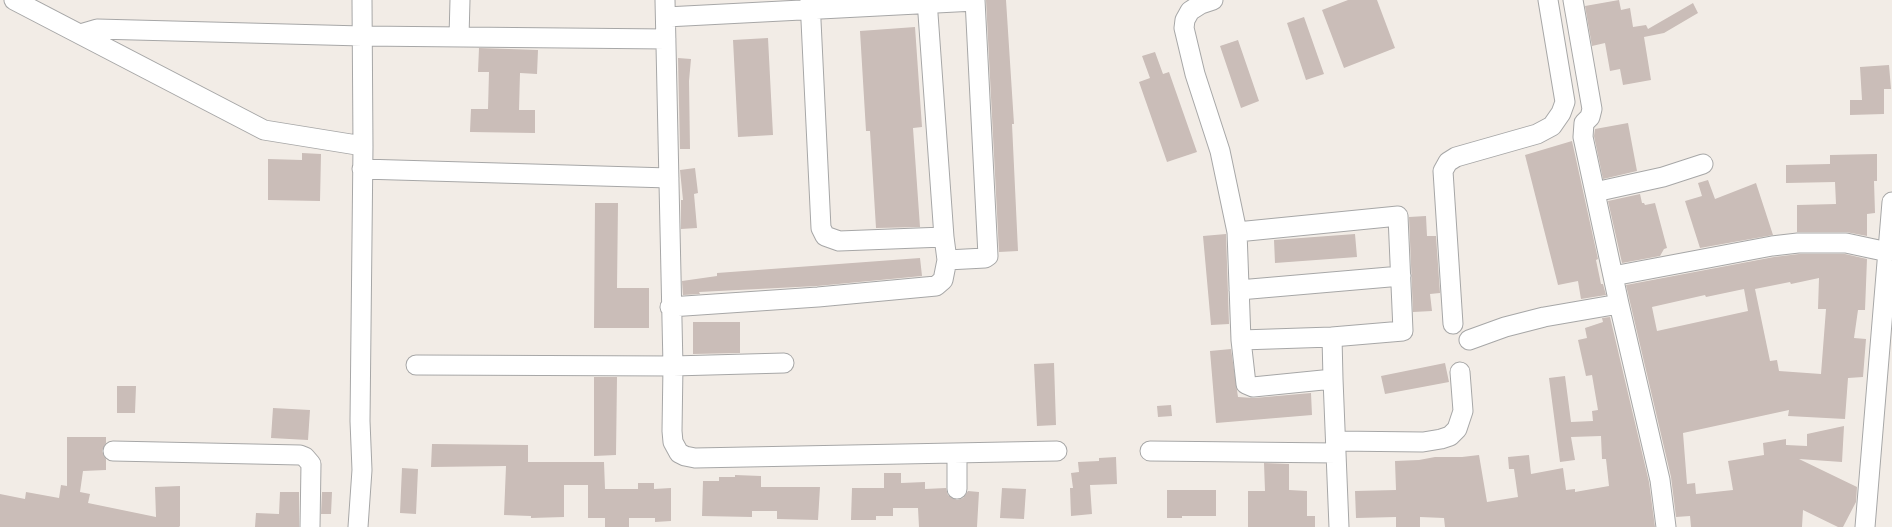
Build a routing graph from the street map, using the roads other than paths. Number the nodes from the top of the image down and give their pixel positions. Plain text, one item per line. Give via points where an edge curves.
1 (14, 0) edge
2 (362, 0) edge
3 (460, 0) edge
4 (975, 0) edge
5 (1213, 0) edge
6 (1548, 0) edge
7 (1574, 0) edge
8 (927, 2) edge
9 (1194, 4) edge
10 (811, 5) edge
11 (666, 8) edge
12 (80, 34) junction
13 (362, 36) junction
14 (459, 37) junction
15 (666, 39) junction
16 (362, 146) junction
17 (1703, 164) dead end
18 (362, 169) junction
19 (669, 178) junction
20 (1595, 192) junction
21 (1892, 202) edge
22 (1237, 232) junction
23 (944, 238) junction
24 (1888, 252) junction
25 (947, 260) junction
26 (1401, 276) junction
27 (1612, 276) junction
28 (1239, 290) junction
29 (1619, 304) junction
30 (670, 307) junction
31 (1453, 324) dead end
32 (1332, 337) junction
33 (1241, 340) junction
34 (1469, 340) dead end
35 (784, 363) dead end
36 (416, 366) dead end
37 (672, 366) junction
38 (1460, 372) dead end
39 (1333, 379) junction
40 (1336, 447) junction
41 (1057, 450) dead end
42 (113, 451) dead end
43 (1150, 451) dead end
44 (956, 453) junction
45 (957, 490) dead end
46 (310, 527) edge
47 (358, 527) edge
48 (1339, 527) edge
49 (1666, 527) edge
50 (1864, 527) edge

1 - 12 street
2 - 13 street
3 - 14 street
4 - 8 street
4 - 25 street via 988,256
5 - 9 street
6 - 31 street via 1565,102 1561,113 1552,126 1537,134 1456,157 1443,171
7 - 20 street via 1592,109 1584,123 1583,137
8 - 10 street
8 - 23 street
9 - 22 street via 1184,28 1220,151
10 - 11 street
10 - 23 street via 822,232 839,241
11 - 15 street
12 - 13 street via 97,29
12 - 16 street via 264,130
13 - 14 street
13 - 16 street
14 - 15 street
15 - 19 street
16 - 18 street
17 - 20 street via 1663,177
18 - 19 street
18 - 47 street via 362,470
19 - 30 street
20 - 27 street
21 - 24 street
22 - 26 street via 1398,216
22 - 28 street
23 - 25 street
24 - 27 street via 1846,243 1798,243
24 - 50 street
25 - 30 street via 943,280 936,286
26 - 28 street
26 - 32 street via 1403,331
27 - 29 street
28 - 33 street
29 - 34 street via 1544,317
29 - 49 street via 1660,480
30 - 37 street
32 - 33 street
32 - 39 street
33 - 39 street via 1244,381 1249,386
35 - 37 street
36 - 37 street
37 - 44 street via 673,442 679,453 685,456
38 - 40 street via 1463,411 1457,429 1450,436 1424,442
39 - 40 street
40 - 43 street
40 - 48 street
41 - 44 street
42 - 46 street via 305,457 312,472
44 - 45 street

